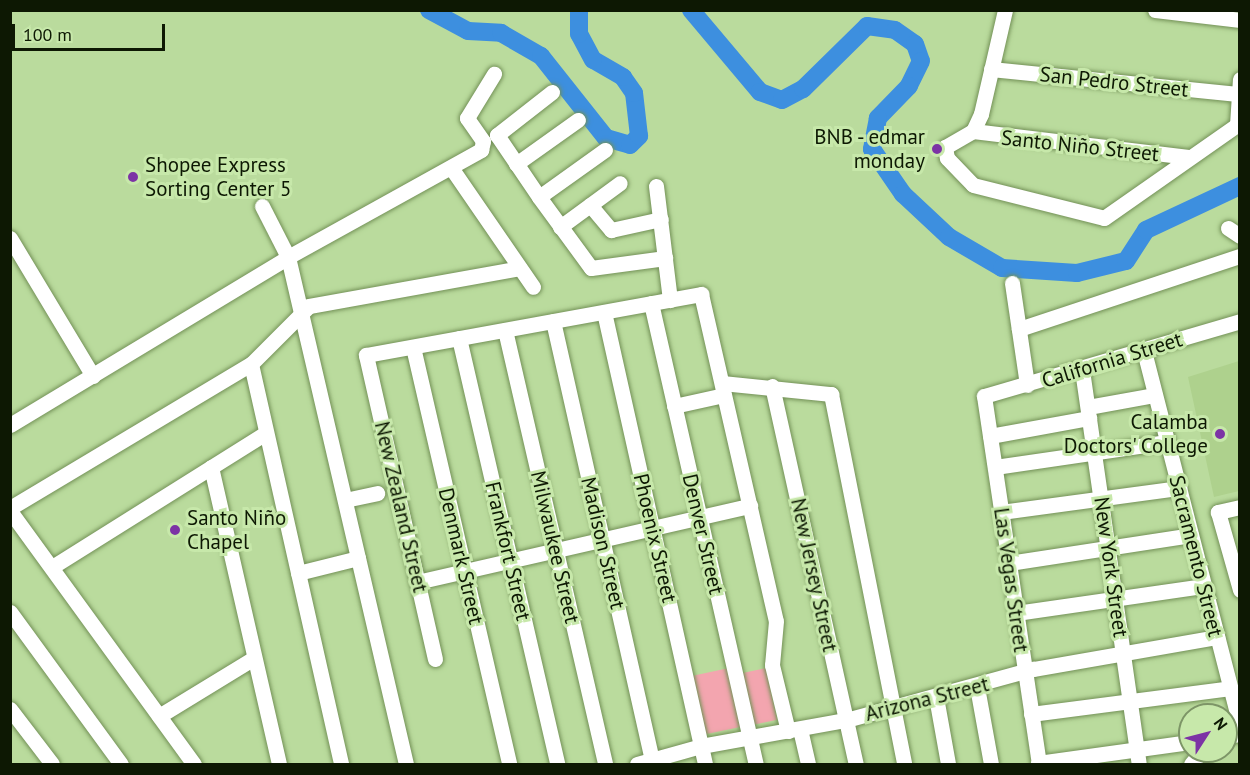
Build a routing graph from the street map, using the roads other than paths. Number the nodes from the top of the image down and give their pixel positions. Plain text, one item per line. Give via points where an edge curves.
1 (1005, 10) edge
2 (1155, 10) edge
3 (1239, 20) edge
4 (991, 69) junction
5 (494, 74) dead end
6 (1239, 86) edge
7 (552, 92) dead end
8 (578, 120) dead end
9 (1238, 124) edge
10 (973, 131) junction
11 (604, 150) dead end
12 (1188, 157) junction
13 (516, 165) junction
14 (452, 169) junction
15 (620, 183) dead end
16 (656, 186) dead end
17 (539, 197) junction
18 (590, 205) junction
19 (262, 206) dead end
20 (661, 219) junction
21 (560, 227) junction
22 (10, 238) edge
23 (1239, 256) edge
24 (288, 257) junction
25 (666, 258) junction
26 (520, 268) junction
27 (1012, 283) dead end
28 (533, 287) dead end
29 (670, 300) junction
30 (651, 303) junction
31 (603, 312) junction
32 (302, 313) junction
33 (553, 321) junction
34 (1239, 321) edge
35 (1019, 329) junction
36 (505, 330) junction
37 (459, 338) junction
38 (413, 347) junction
39 (1144, 351) junction
40 (251, 364) junction
41 (1082, 370) junction
42 (93, 376) junction
43 (1027, 385) junction
44 (772, 386) junction
45 (723, 389) junction
46 (1155, 395) junction
47 (984, 396) joint
48 (674, 406) junction
49 (1088, 412) junction
50 (10, 425) edge
51 (266, 433) junction
52 (990, 436) junction
53 (1167, 442) junction
54 (1094, 453) junction
55 (211, 466) junction
56 (995, 467) junction
57 (1179, 488) junction
58 (377, 494) dead end
59 (1101, 499) junction
60 (345, 500) junction
61 (750, 506) junction
62 (1239, 507) edge
63 (10, 510) edge
64 (1001, 512) junction
65 (699, 519) junction
66 (654, 530) junction
67 (1191, 535) junction
68 (603, 540) junction
69 (1108, 548) junction
70 (557, 551) junction
71 (358, 558) junction
72 (511, 561) junction
73 (1009, 563) junction
74 (52, 567) junction
75 (464, 571) junction
76 (298, 573) junction
77 (417, 582) junction
78 (1204, 586) junction
79 (1239, 590) edge
80 (1116, 599) junction
81 (10, 612) edge
82 (1016, 613) junction
83 (1217, 638) junction
84 (1123, 653) junction
85 (255, 658) junction
86 (435, 659) dead end
87 (1025, 672) junction
88 (977, 687) junction
89 (1230, 688) junction
90 (936, 697) junction
91 (1130, 701) junction
92 (891, 708) junction
93 (10, 709) edge
94 (1031, 714) junction
95 (159, 716) junction
96 (846, 720) junction
97 (1239, 726) edge
98 (794, 730) junction
99 (750, 739) junction
100 (1178, 745) edge
101 (700, 746) junction
102 (1138, 757) edge
103 (652, 761) edge
104 (1038, 764) edge
105 (52, 765) edge
106 (121, 765) edge
107 (194, 765) edge
108 (279, 765) edge
109 (341, 765) edge
110 (406, 765) edge
111 (509, 765) edge
112 (557, 765) edge
113 (605, 765) edge
114 (637, 765) edge
115 (705, 765) edge
116 (756, 765) edge
117 (808, 765) edge
118 (856, 765) edge
119 (904, 765) edge
120 (948, 765) edge
121 (991, 765) edge

1 - 4 street
2 - 3 street
4 - 6 street, San Pedro Street
4 - 10 street
5 - 14 street via 467,118 483,148
6 - 9 street
7 - 13 street via 497,135
8 - 13 street
9 - 12 street
10 - 12 street, Santo Niño Street
10 - 12 street via 945,147 947,158 973,185 1104,218
11 - 17 street
13 - 17 street
14 - 24 street
14 - 26 street
15 - 18 street
16 - 20 street
17 - 21 street
18 - 20 street via 611,230
18 - 21 street
19 - 24 street
20 - 25 street
21 - 25 street via 595,270
22 - 42 street
23 - 35 street
24 - 32 street
24 - 42 street
25 - 29 street
26 - 28 street
26 - 32 street via 315,305
27 - 35 street
29 - 30 street
29 - 45 street via 701,294
30 - 31 street
30 - 48 street, Denver Street
31 - 33 street
31 - 66 street, Phoenix Street
32 - 40 street
32 - 60 street
33 - 36 street
33 - 68 street, Madison Street
34 - 39 street, California Street
35 - 43 street
36 - 37 street
36 - 70 street, Milwaukee Street
37 - 38 street
37 - 72 street, Frankfort Street
38 - 75 street, Denmark Street
38 - 77 street, New Zealand Street via 366,355
39 - 41 street, California Street
39 - 46 street, Sacramento Street
40 - 51 street
40 - 63 street
41 - 43 street, California Street
41 - 49 street, New York Street
42 - 50 street
43 - 47 street, California Street
44 - 45 street
44 - 92 street via 831,394
44 - 96 street, New Jersey Street
45 - 48 street
45 - 61 street
46 - 49 street
46 - 53 street, Sacramento Street
47 - 52 street, Las Vegas Street
48 - 65 street, Denver Street
49 - 52 street
49 - 54 street, New York Street
51 - 55 street
51 - 76 street
52 - 56 street, Las Vegas Street
53 - 54 street
53 - 57 street, Sacramento Street
54 - 56 street
54 - 59 street, New York Street
55 - 74 street
55 - 85 street
56 - 64 street, Las Vegas Street
57 - 59 street
57 - 67 street, Sacramento Street
58 - 60 street
59 - 64 street
59 - 69 street, New York Street
60 - 71 street
61 - 65 street
61 - 98 street via 776,621 772,665
62 - 79 street via 1218,512
63 - 74 street
64 - 73 street, Las Vegas Street
65 - 66 street
65 - 99 street, Denver Street
66 - 68 street
66 - 101 street, Phoenix Street
67 - 69 street
67 - 78 street, Sacramento Street
68 - 70 street
68 - 103 street, Madison Street
69 - 73 street
69 - 80 street, New York Street
70 - 72 street
70 - 113 street, Milwaukee Street
71 - 76 street
71 - 110 street
72 - 75 street
72 - 112 street, Frankfort Street
73 - 82 street, Las Vegas Street
74 - 95 street
75 - 77 street
75 - 111 street, Denmark Street
76 - 109 street
77 - 86 street, New Zealand Street
78 - 80 street
78 - 83 street, Sacramento Street
80 - 82 street
80 - 84 street, New York Street
81 - 106 street
82 - 87 street, Las Vegas Street
83 - 84 street, Arizona Street
83 - 89 street, Sacramento Street
84 - 87 street, Arizona Street
84 - 91 street, New York Street
85 - 95 street
85 - 108 street
87 - 88 street, Arizona Street
87 - 94 street, Las Vegas Street
88 - 90 street, Arizona Street
88 - 121 street
89 - 91 street
89 - 97 street, Sacramento Street
90 - 92 street, Arizona Street
90 - 120 street
91 - 94 street
91 - 102 street, New York Street
92 - 96 street, Arizona Street
92 - 119 street
93 - 105 street
94 - 104 street, Las Vegas Street
95 - 107 street
96 - 98 street, Arizona Street
96 - 118 street, New Jersey Street
98 - 99 street, Arizona Street
98 - 117 street
99 - 101 street, Arizona Street
99 - 116 street, Denver Street
100 - 102 street
101 - 103 street, Arizona Street
101 - 115 street, Phoenix Street
102 - 104 street
103 - 114 street, Arizona Street

